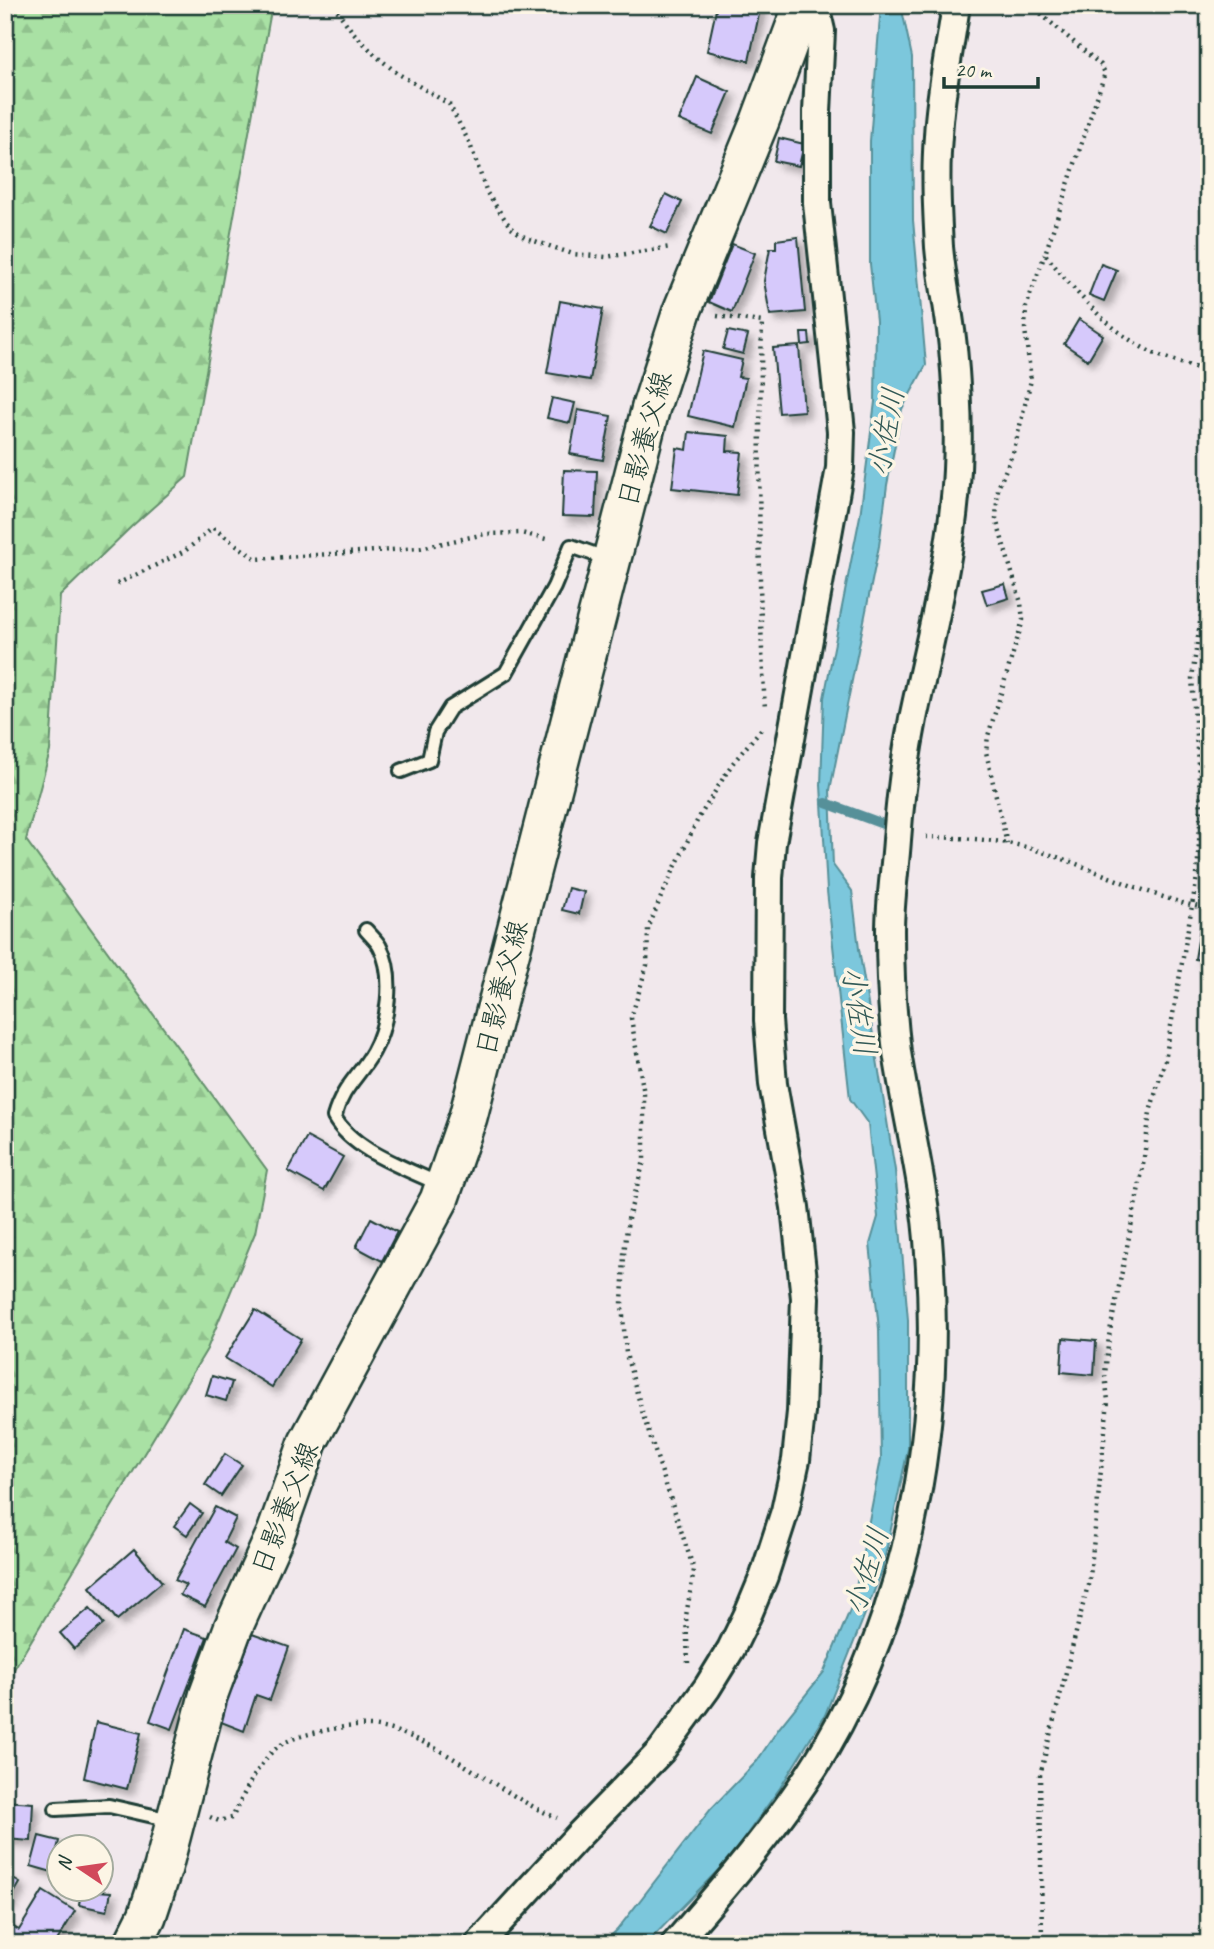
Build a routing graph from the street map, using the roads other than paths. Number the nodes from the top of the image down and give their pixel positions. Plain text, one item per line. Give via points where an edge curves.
1 (803, 5) edge
2 (815, 5) edge
3 (956, 5) edge
4 (612, 560) junction
5 (401, 771) dead end
6 (366, 930) dead end
7 (444, 1187) junction
8 (178, 1808) junction
9 (56, 1809) dead end
10 (132, 1944) edge
11 (479, 1944) edge
12 (675, 1944) edge

1 - 4 main road, 日影養父線 via 682,311 651,407
2 - 11 street via 821,30 817,203 840,468 772,843 768,937 773,1084 806,1298 796,1460 764,1576 731,1649 707,1688 661,1751
3 - 12 street via 937,134 937,198 953,347 957,470 951,540 898,810 890,929 892,1012 926,1224 931,1319 931,1391 914,1514 878,1640 822,1754 740,1869
4 - 5 lane via 571,546 554,587 506,673 450,708 435,733 429,760
4 - 7 main road, 日影養父線 via 468,1118
6 - 7 lane via 380,947 390,981 385,1017 374,1051 340,1097 334,1117 341,1130 361,1146
7 - 8 main road, 日影養父線 via 308,1442 276,1533 208,1696
8 - 9 lane
8 - 10 main road, 日影養父線 via 147,1916

